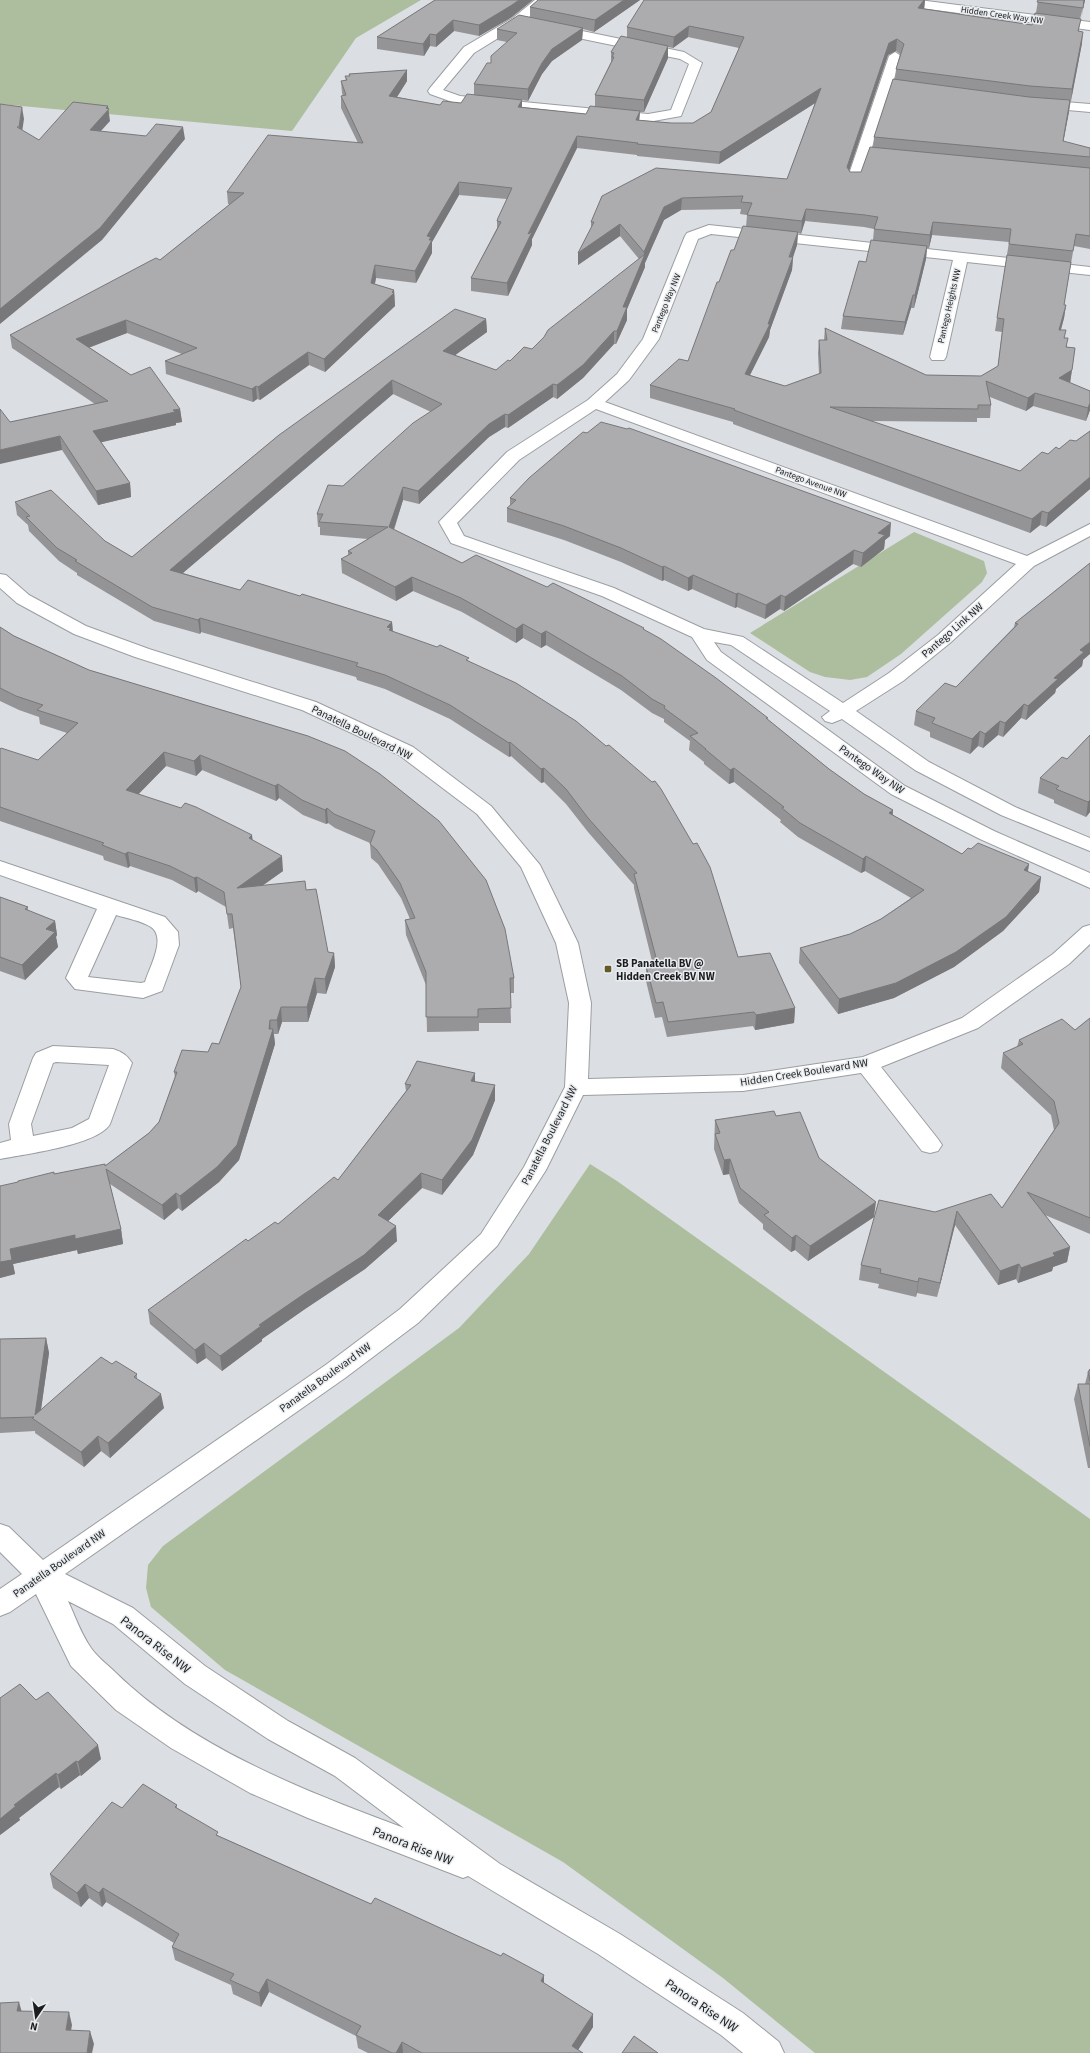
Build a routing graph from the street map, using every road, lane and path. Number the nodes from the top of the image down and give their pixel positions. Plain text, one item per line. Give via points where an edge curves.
1 (544, 0) edge
2 (890, 0) edge
3 (1006, 0) edge
4 (956, 4) edge
5 (1001, 16) junction
6 (517, 21) junction
7 (1090, 26) edge
8 (895, 56) edge
9 (887, 85) junction
10 (934, 91) edge
11 (1028, 102) edge
12 (1090, 108) edge
13 (862, 153) junction
14 (910, 157) edge
15 (854, 180) edge
16 (961, 256) junction
17 (1090, 271) edge
18 (938, 357) dead end
19 (594, 403) junction
20 (1090, 529) edge
21 (1028, 562) junction
22 (0, 579) edge
23 (699, 633) junction
24 (843, 711) junction
25 (811, 726) junction
26 (1090, 845) edge
27 (0, 868) edge
28 (1090, 881) edge
29 (109, 906) junction
30 (1090, 932) edge
31 (866, 1064) junction
32 (576, 1087) junction
33 (930, 1145) dead end
34 (23, 1146) junction
35 (0, 1151) edge
36 (0, 1535) edge
37 (41, 1575) junction
38 (0, 1604) edge
39 (489, 1874) junction
40 (768, 2053) edge

1 - 6 street
2 - 4 street, Hidden Creek Way NW
3 - 5 street
4 - 5 street, Hidden Creek Way NW
5 - 7 street, Hidden Creek Way NW
6 - 6 street via 469,50 435,91 458,100 648,118 676,114 696,63 684,56
8 - 9 street
9 - 10 street
9 - 13 street
11 - 12 street
13 - 14 street
13 - 15 street
16 - 17 street, Pantego Way NW
16 - 18 street, Pantego Heights NW
16 - 19 street, Pantego Way NW via 709,229 692,236 651,339 623,377
19 - 21 street, Pantego Avenue NW
19 - 23 street, Pantego Way NW via 513,456 448,522 457,539 608,592
20 - 21 street, Pantego Link NW
21 - 24 street, Pantego Link NW via 944,639 896,677
22 - 32 street, Panatella Boulevard NW via 23,599 80,630 142,653 309,706 406,751 484,810 530,866 567,943 580,1004
23 - 24 street, Pantego Way NW via 737,641
23 - 25 street, Pantego Way NW via 714,656
24 - 25 street, Pantego Link NW
24 - 26 street, Pantego Way NW via 922,766 1008,811
25 - 28 street, Pantego Way NW via 898,790 987,835
27 - 29 street
29 - 29 street via 78,978 83,984 144,991 154,986 168,945 167,932 158,922
30 - 31 street, Hidden Creek Boulevard NW via 1061,959 970,1023
31 - 32 street, Hidden Creek Boulevard NW via 743,1083
31 - 33 street
32 - 37 street, Panatella Boulevard NW via 534,1170 489,1240 409,1316 336,1371
34 - 34 street via 78,1135 99,1124 121,1063 113,1057 53,1054 44,1058 20,1124
34 - 35 street
36 - 37 street
37 - 38 street, Panatella Boulevard NW
37 - 39 street, Panora Rise NW via 123,1616 195,1675 278,1730 346,1767
37 - 39 street, Panora Rise NW via 81,1657 126,1701 181,1739 260,1784 318,1809
39 - 40 street, Panora Rise NW via 609,1944 732,2024

